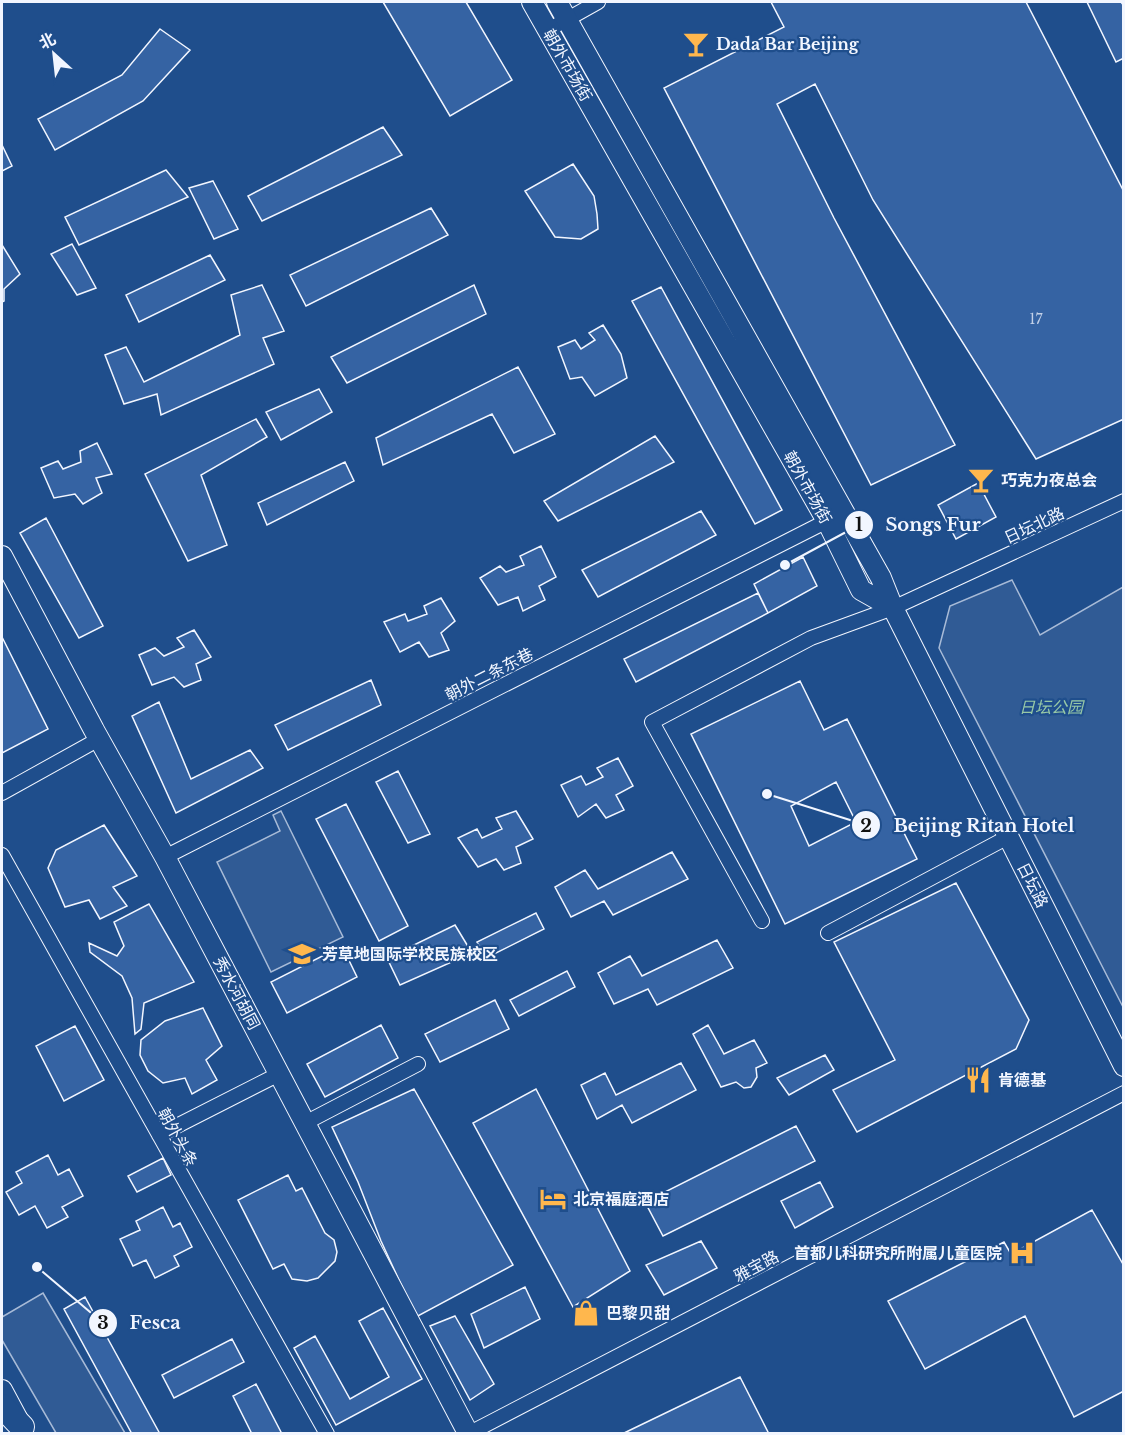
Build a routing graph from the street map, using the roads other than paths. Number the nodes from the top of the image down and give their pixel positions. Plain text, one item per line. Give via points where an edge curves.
1 (532, 2) edge
2 (598, 2) edge
3 (562, 10) edge
4 (548, 30) junction
5 (1124, 501) edge
6 (827, 521) junction
7 (2, 556) edge
8 (893, 608) junction
9 (99, 739) junction
10 (2, 793) edge
11 (1008, 837) junction
12 (2, 855) edge
13 (165, 857) junction
14 (762, 921) dead end
15 (828, 933) dead end
16 (418, 1064) dead end
17 (1124, 1066) edge
18 (279, 1074) junction
19 (1124, 1093) edge
20 (305, 1123) junction
21 (159, 1135) junction
22 (2, 1390) edge
23 (2, 1406) edge
24 (24, 1430) edge
25 (468, 1433) edge
26 (327, 1434) edge

1 - 4 street, 朝外市场街
2 - 3 street
3 - 4 street
3 - 8 street, 朝外市场街 via 875,568
4 - 6 street, 朝外市场街
5 - 8 street, 日坛北路
6 - 8 street, 朝外市场街 via 861,590
6 - 13 street, 朝外二条东巷
7 - 9 street, 秀水河胡同
8 - 11 street, 日坛路
8 - 14 street, 日坛北路 via 811,638 652,722
9 - 10 street
9 - 13 street, 秀水河胡同
11 - 15 street
11 - 17 street, 日坛路
12 - 21 street, 朝外头条
13 - 18 street, 秀水河胡同
16 - 20 street
18 - 20 street, 秀水河胡同
18 - 21 street
19 - 25 street, 雅宝路
20 - 25 street, 秀水河胡同
21 - 26 street, 朝外头条
22 - 24 street
23 - 24 highway

